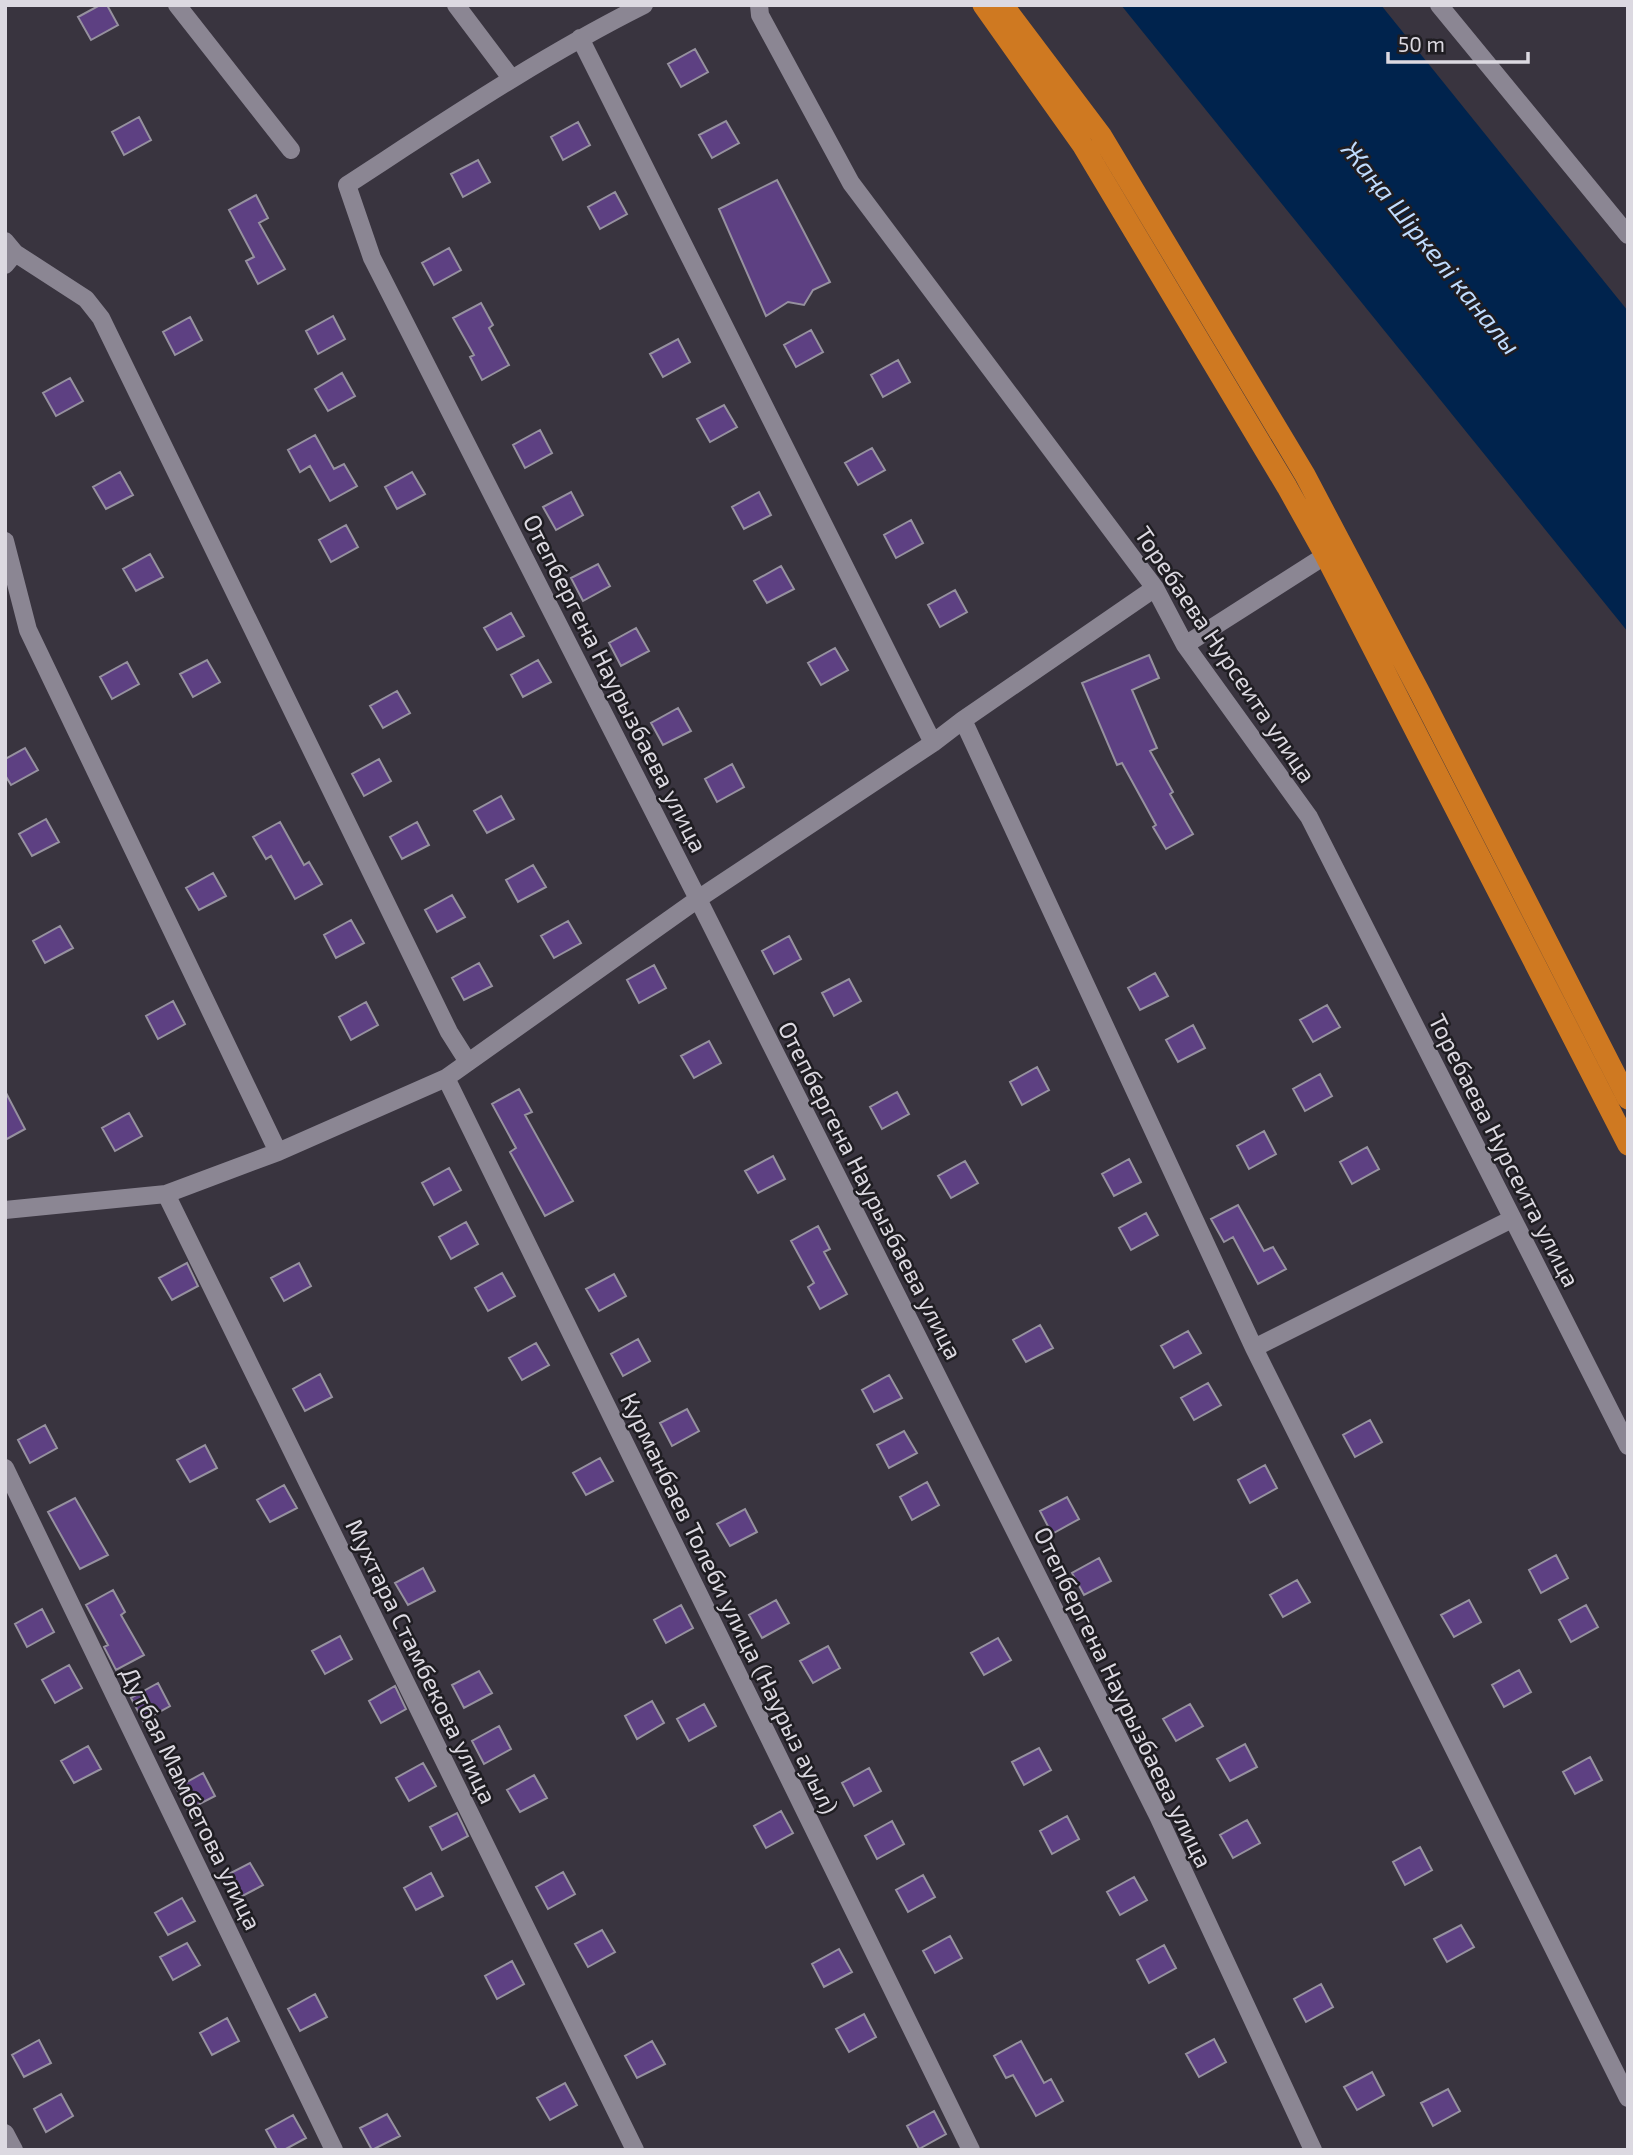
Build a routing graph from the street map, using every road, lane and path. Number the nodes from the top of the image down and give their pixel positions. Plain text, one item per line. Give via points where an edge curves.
1 (177, 5) edge
2 (456, 5) edge
3 (644, 5) edge
4 (759, 5) edge
5 (983, 5) edge
6 (1003, 5) edge
7 (1439, 5) edge
8 (580, 38) junction
9 (512, 78) junction
10 (291, 150) dead end
11 (1628, 235) edge
12 (9, 253) edge
13 (5, 541) edge
14 (1334, 550) junction
15 (1155, 588) junction
16 (1185, 645) junction
17 (962, 720) junction
18 (933, 743) junction
19 (698, 899) junction
20 (468, 1062) junction
21 (446, 1078) junction
22 (1628, 1099) edge
23 (1628, 1145) edge
24 (278, 1152) junction
25 (166, 1194) junction
26 (5, 1210) edge
27 (1513, 1219) junction
28 (1254, 1349) junction
29 (1628, 1446) edge
30 (5, 1468) edge
31 (1628, 2098) edge
32 (5, 2133) edge
33 (13, 2150) edge
34 (334, 2150) edge
35 (635, 2150) edge
36 (971, 2150) edge
37 (1313, 2150) edge

1 - 10 street
2 - 9 street
3 - 8 street
4 - 15 street, Торебаева Нурсеита улица via 760,15 851,183
5 - 14 highway via 1083,146 1280,475
6 - 14 highway via 1101,135 1305,475
7 - 11 street
8 - 9 street
8 - 18 street
9 - 19 street, Отепбергена Наурызбаева улица via 347,185 372,258
12 - 20 street via 86,299 101,318
13 - 24 street via 28,630
14 - 16 street
14 - 22 highway
14 - 23 highway
15 - 16 street, Торебаева Нурсеита улица
15 - 17 street
16 - 27 street, Торебаева Нурсеита улица via 1310,817
17 - 18 street
17 - 28 street
18 - 19 street
19 - 20 street
19 - 37 street, Отепбергена Наурызбаева улица via 1158,1816
20 - 21 street
21 - 24 street
21 - 36 street, Курманбаев Толеби улица (Наурыз ауыл)
24 - 25 street
25 - 26 street
25 - 35 street, Мухтара Стамбекова улица
27 - 28 street
27 - 29 street, Торебаева Нурсеита улица
28 - 31 street
30 - 34 street, Дутбая Мамбетова улица
32 - 33 street

